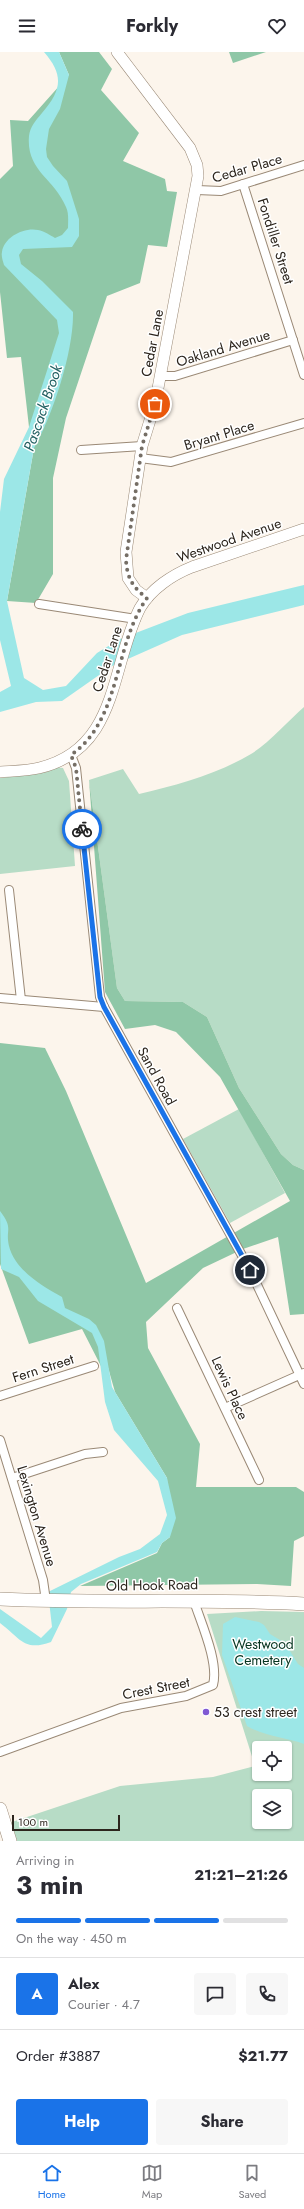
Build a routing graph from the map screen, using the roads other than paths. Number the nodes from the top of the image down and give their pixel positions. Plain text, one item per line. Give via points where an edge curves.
1 (117, 52) edge
2 (304, 165) edge
3 (243, 184) junction
4 (197, 190) junction
5 (293, 340) junction
6 (304, 375) edge
7 (160, 376) junction
8 (304, 423) edge
9 (142, 446) junction
10 (81, 450) dead end
11 (140, 458) junction
12 (304, 529) edge
13 (147, 598) junction
14 (39, 604) dead end
15 (136, 619) junction
16 (71, 755) junction
17 (0, 772) edge
18 (9, 890) dead end
19 (0, 998) edge
20 (21, 1000) junction
21 (104, 1007) junction
22 (177, 1308) dead end
23 (94, 1366) dead end
24 (302, 1374) edge
25 (304, 1384) edge
26 (0, 1396) edge
27 (225, 1408) junction
28 (0, 1440) edge
29 (103, 1452) dead end
30 (12, 1478) junction
31 (259, 1480) dead end
32 (0, 1599) edge
33 (46, 1601) junction
34 (194, 1601) junction
35 (304, 1604) edge
36 (0, 1752) edge
37 (0, 1809) edge
38 (3, 1828) edge
39 (10, 1841) edge

1 - 4 street, Cedar Lane via 190,148 197,165
2 - 3 street, Cedar Place
3 - 4 street, Cedar Place via 213,192
3 - 5 street, Fondiller Street
4 - 7 street, Cedar Lane
5 - 6 street, Fondiller Street
5 - 7 street, Oakland Avenue via 175,376
7 - 9 street, Cedar Lane via 155,404
8 - 11 street, Bryant Place via 171,462
9 - 10 street
9 - 11 street, Cedar Lane
11 - 13 street, Cedar Lane via 126,560 128,578 136,590
12 - 13 street, Westwood Avenue via 178,573
13 - 15 street, Cedar Lane
14 - 15 street
15 - 16 street, Cedar Lane via 106,710 95,731 81,748
16 - 17 street, Cedar Lane via 39,768
16 - 21 street, Sand Road via 76,768 100,997
18 - 20 street
19 - 20 street
20 - 21 street
21 - 24 street, Sand Road via 250,1270
22 - 27 street, Lewis Place
23 - 26 street, Fern Street
24 - 25 street, Sand Road
24 - 27 street
27 - 31 street, Lewis Place
28 - 30 street, Lexington Avenue
29 - 30 street via 85,1454
30 - 33 street, Lexington Avenue via 43,1580
32 - 33 main road, Old Hook Road
33 - 34 main road, Old Hook Road
34 - 35 main road, Old Hook Road
34 - 36 street, Crest Street via 204,1632 213,1685 186,1696 121,1708
37 - 38 main road
38 - 39 main road

